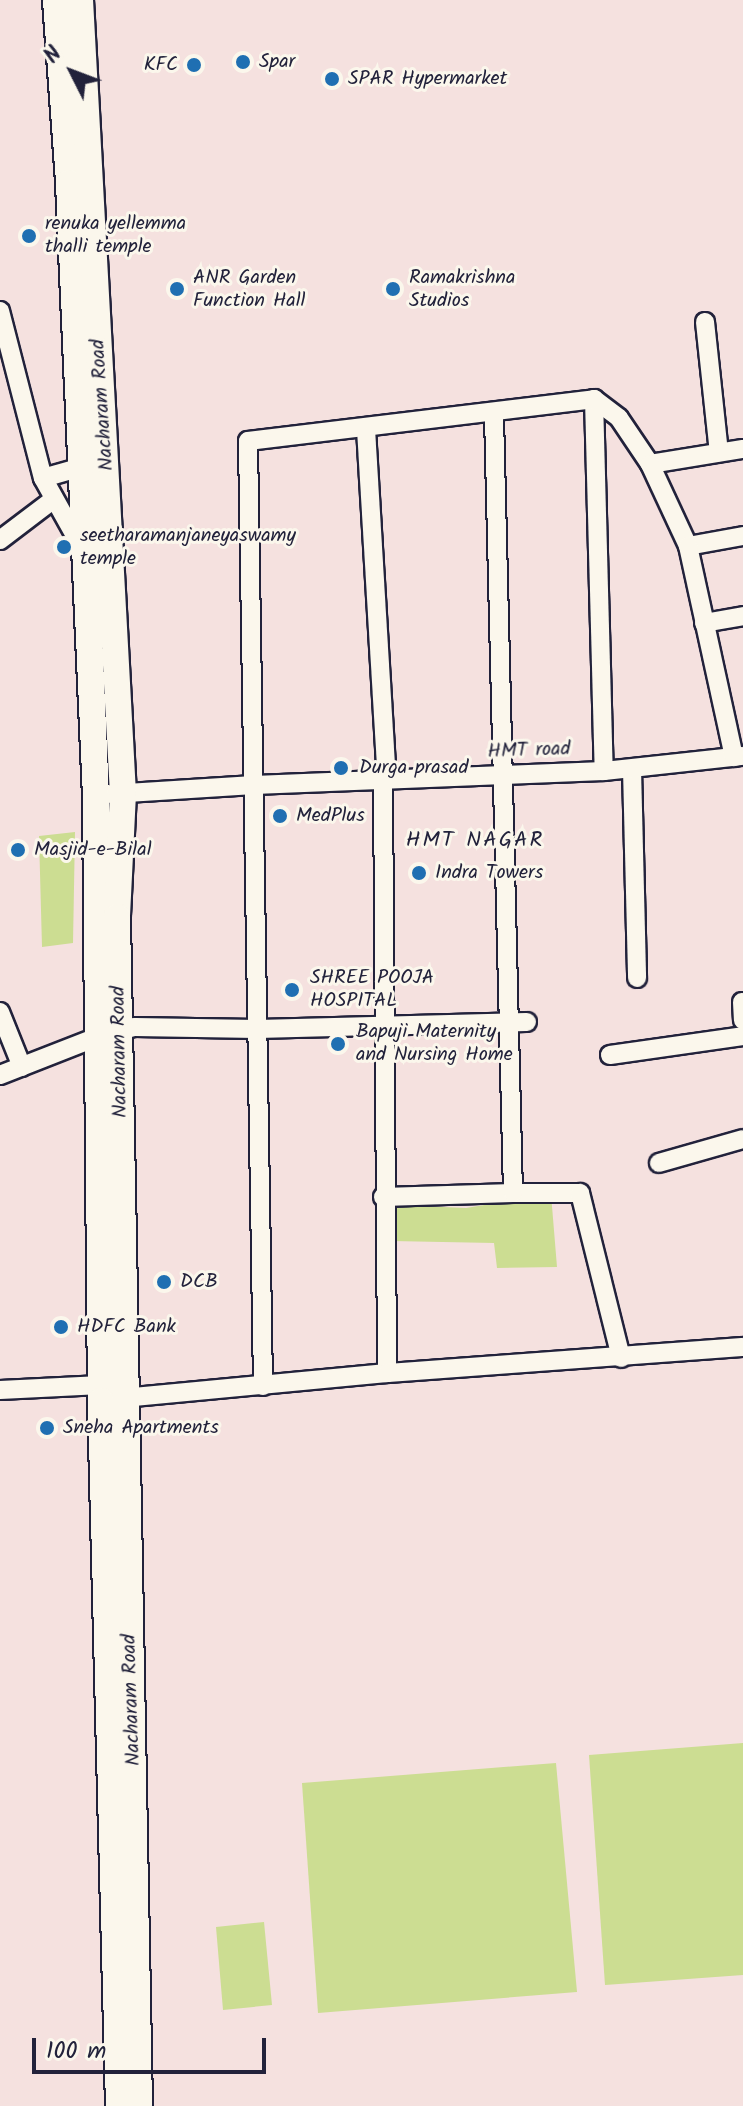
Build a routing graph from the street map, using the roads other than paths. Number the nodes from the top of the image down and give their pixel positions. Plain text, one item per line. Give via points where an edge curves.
1 (56, 0) edge
2 (80, 0) edge
3 (80, 218) junction
4 (0, 311) edge
5 (705, 322) dead end
6 (594, 399) junction
7 (494, 413) junction
8 (366, 429) junction
9 (743, 449) edge
10 (719, 452) junction
11 (650, 464) junction
12 (79, 468) junction
13 (43, 478) junction
14 (54, 499) junction
15 (743, 536) edge
16 (0, 540) edge
17 (688, 546) junction
18 (86, 556) junction
19 (743, 616) edge
20 (704, 623) junction
21 (738, 756) edge
22 (632, 769) junction
23 (604, 771) junction
24 (504, 773) junction
25 (385, 780) junction
26 (254, 785) junction
27 (123, 793) junction
28 (96, 796) junction
29 (637, 978) dead end
30 (742, 1002) edge
31 (0, 1012) edge
32 (743, 1020) edge
33 (518, 1022) junction
34 (387, 1023) junction
35 (257, 1029) junction
36 (109, 1033) junction
37 (743, 1036) edge
38 (610, 1055) dead end
39 (22, 1067) junction
40 (0, 1075) edge
41 (743, 1139) edge
42 (659, 1163) dead end
43 (513, 1193) junction
44 (383, 1197) junction
45 (743, 1347) edge
46 (621, 1358) junction
47 (387, 1373) junction
48 (263, 1386) junction
49 (0, 1390) edge
50 (112, 1391) junction
51 (119, 2106) edge
52 (139, 2106) edge

1 - 3 main road, Nacharam Road
2 - 3 main road, Nacharam Road
3 - 12 main road, Nacharam Road
3 - 27 main road, Nacharam Road
4 - 13 street
5 - 10 street
6 - 7 street
6 - 11 street via 619,418
6 - 23 street
7 - 8 street
7 - 24 street
8 - 25 street
8 - 26 street via 248,441
9 - 10 street
10 - 11 street
11 - 17 street
12 - 13 street
12 - 18 main road, Nacharam Road
13 - 14 street
14 - 16 street
14 - 18 street
15 - 17 street
17 - 20 street
18 - 28 main road, Nacharam Road
19 - 20 street
20 - 21 street
21 - 22 street, HMT road
22 - 23 street, HMT road
22 - 29 street
23 - 24 street, HMT road
24 - 25 street, HMT road
24 - 33 street
25 - 26 street, HMT road
25 - 34 street
26 - 27 street, HMT road
26 - 35 street
27 - 28 street, HMT road
27 - 36 main road, Nacharam Road
28 - 36 main road, Nacharam Road
30 - 32 street
31 - 39 street
33 - 34 street
33 - 43 street
34 - 35 street
34 - 44 street
35 - 36 street
35 - 48 street
36 - 39 street
36 - 50 main road, Nacharam Road
37 - 38 street
39 - 40 street
41 - 42 street
43 - 44 street
43 - 46 street via 580,1193
44 - 47 street
45 - 46 street
46 - 47 street
47 - 48 street
48 - 50 street
49 - 50 street
50 - 51 main road, Nacharam Road
50 - 52 main road, Nacharam Road via 134,1766

